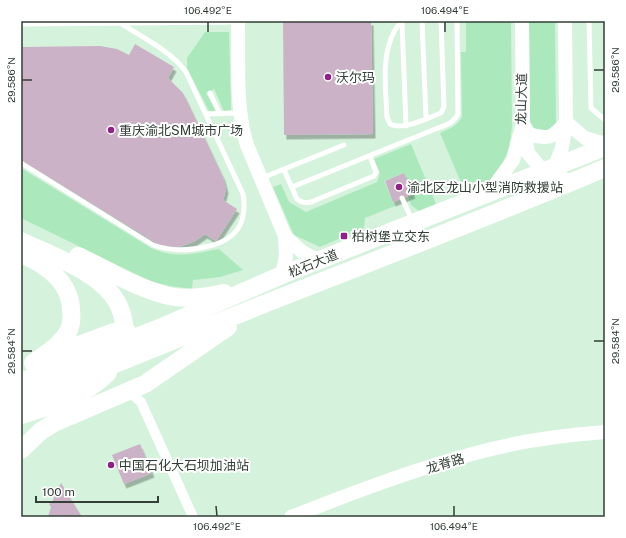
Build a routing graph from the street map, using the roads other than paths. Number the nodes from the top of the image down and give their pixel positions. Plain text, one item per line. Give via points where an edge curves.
1 (402, 21) edge
2 (422, 21) edge
3 (442, 21) edge
4 (457, 21) edge
5 (522, 21) edge
6 (565, 21) edge
7 (589, 21) edge
8 (238, 22) edge
9 (120, 23) junction
10 (21, 24) edge
11 (210, 93) dead end
12 (240, 113) junction
13 (206, 114) junction
14 (220, 114) junction
15 (426, 118) junction
16 (605, 120) edge
17 (566, 122) junction
18 (523, 123) junction
19 (406, 126) junction
20 (344, 145) dead end
21 (605, 146) edge
22 (370, 156) junction
23 (21, 163) edge
24 (605, 168) edge
25 (284, 170) junction
26 (550, 171) junction
27 (262, 179) junction
28 (573, 182) junction
29 (292, 188) junction
30 (490, 192) junction
31 (537, 197) junction
32 (402, 198) dead end
33 (413, 223) junction
34 (21, 229) edge
35 (286, 236) junction
36 (21, 241) edge
37 (21, 254) edge
38 (319, 261) junction
39 (282, 275) junction
40 (260, 285) junction
41 (266, 303) junction
42 (164, 326) junction
43 (227, 328) junction
44 (27, 364) edge
45 (21, 381) edge
46 (145, 384) junction
47 (123, 393) junction
48 (21, 400) edge
49 (141, 402) junction
50 (21, 415) edge
51 (21, 423) edge
52 (605, 432) edge
53 (21, 450) edge
54 (194, 517) edge
55 (291, 517) edge

1 - 19 lane
1 - 19 lane via 393,34 385,66 386,117 394,126
2 - 15 lane
3 - 15 lane via 444,107 441,113
4 - 22 lane via 456,119
5 - 18 street, 龙山大道
6 - 17 street
7 - 16 lane via 591,108
8 - 9 lane
8 - 12 street
9 - 10 lane
9 - 13 lane via 180,63
11 - 14 lane
12 - 14 lane
12 - 27 street via 247,145
13 - 14 lane
13 - 23 lane via 243,194 244,204 244,215 239,228 230,238 218,244 194,250 165,250
15 - 19 lane
17 - 18 street via 556,134 543,138 529,134
17 - 21 street via 585,138
17 - 26 street via 562,148
18 - 26 street via 528,153
18 - 30 street, 龙山大道 via 513,160
20 - 25 lane
21 - 26 highway, 松石大道
22 - 29 lane
22 - 29 lane via 376,172 374,176 311,202 300,202
24 - 28 highway, 松石大道
25 - 27 lane
25 - 29 lane
26 - 28 street
26 - 30 highway, 松石大道
26 - 31 street
27 - 35 street
28 - 31 highway, 松石大道
30 - 33 highway, 松石大道
31 - 41 highway, 松石大道
32 - 33 lane
33 - 38 highway, 松石大道
34 - 40 highway via 149,291 170,297 194,298
35 - 38 street via 301,250
35 - 39 street via 286,256
36 - 50 highway via 87,272 107,288 119,306 125,326 124,348 114,367 98,383 76,396
37 - 44 highway via 44,266 62,283 68,294 72,320 68,332 57,345
38 - 39 highway, 松石大道
39 - 40 highway, 松石大道
40 - 42 highway, 松石大道
41 - 43 highway
41 - 48 highway, 松石大道
42 - 44 highway via 114,332
42 - 45 highway, 松石大道
43 - 46 highway
43 - 51 highway via 49,415
46 - 47 highway
46 - 49 street via 141,392
47 - 49 street via 134,396
47 - 53 highway via 54,423 41,431
49 - 54 street
52 - 55 street, 龙脊路 via 554,436 496,448 436,465

